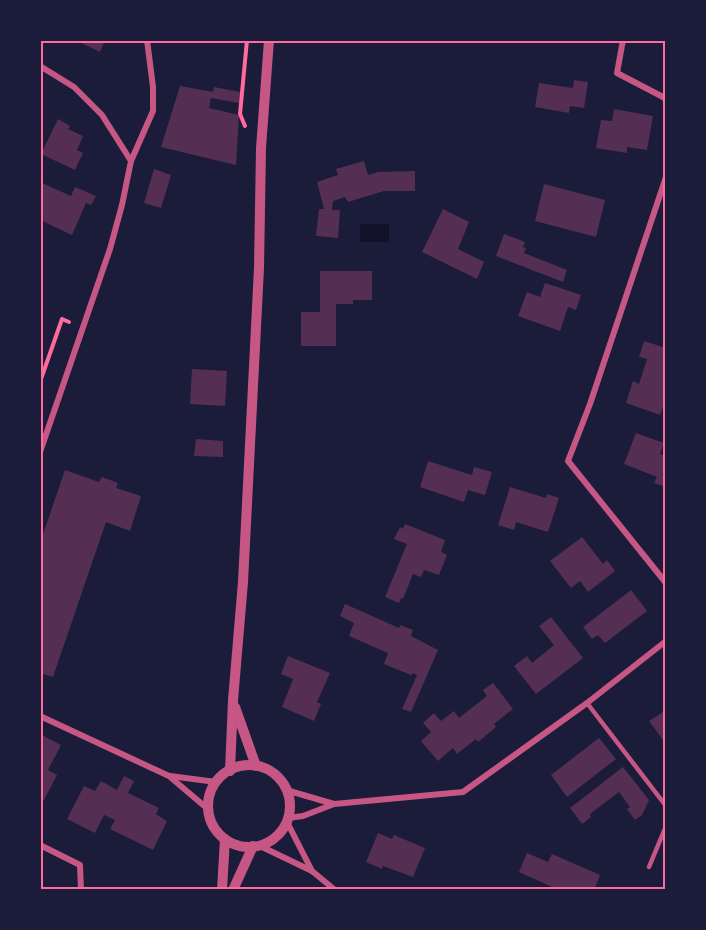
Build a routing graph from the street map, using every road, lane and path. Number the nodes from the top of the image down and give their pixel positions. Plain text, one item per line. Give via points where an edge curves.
1 (147, 40) edge
2 (269, 40) edge
3 (623, 40) edge
4 (40, 66) edge
5 (666, 100) edge
6 (131, 161) junction
7 (666, 177) edge
8 (83, 327) junction
9 (40, 382) edge
10 (40, 452) edge
11 (666, 583) edge
12 (666, 641) edge
13 (233, 700) junction
14 (587, 703) junction
15 (40, 716) edge
16 (256, 766) junction
17 (230, 771) junction
18 (169, 776) junction
19 (216, 782) junction
20 (286, 790) junction
21 (334, 804) junction
22 (666, 806) edge
23 (209, 810) junction
24 (287, 820) junction
25 (666, 826) edge
26 (225, 839) junction
27 (40, 845) edge
28 (257, 846) junction
29 (649, 867) dead end
30 (312, 871) junction
31 (81, 890) edge
32 (222, 890) edge
33 (233, 890) edge
34 (335, 890) edge

1 - 6 street via 153,111
2 - 13 street via 243,582
3 - 5 street via 617,73
4 - 6 street via 75,87 102,115
6 - 8 street via 110,249
7 - 11 street via 568,461
8 - 9 path via 62,319
8 - 10 street
12 - 14 street
13 - 16 street
13 - 17 street
14 - 21 street via 463,792
14 - 22 lane
15 - 18 street
16 - 17 street
16 - 20 street via 279,778
17 - 19 street
18 - 19 street
18 - 23 street
19 - 23 street
20 - 21 street
20 - 24 street via 290,800
21 - 24 street
23 - 26 street via 216,831
24 - 28 street via 276,837
24 - 30 street
25 - 29 lane
26 - 28 street
26 - 32 street
27 - 31 street via 80,865
28 - 30 street
28 - 33 street
30 - 34 street

